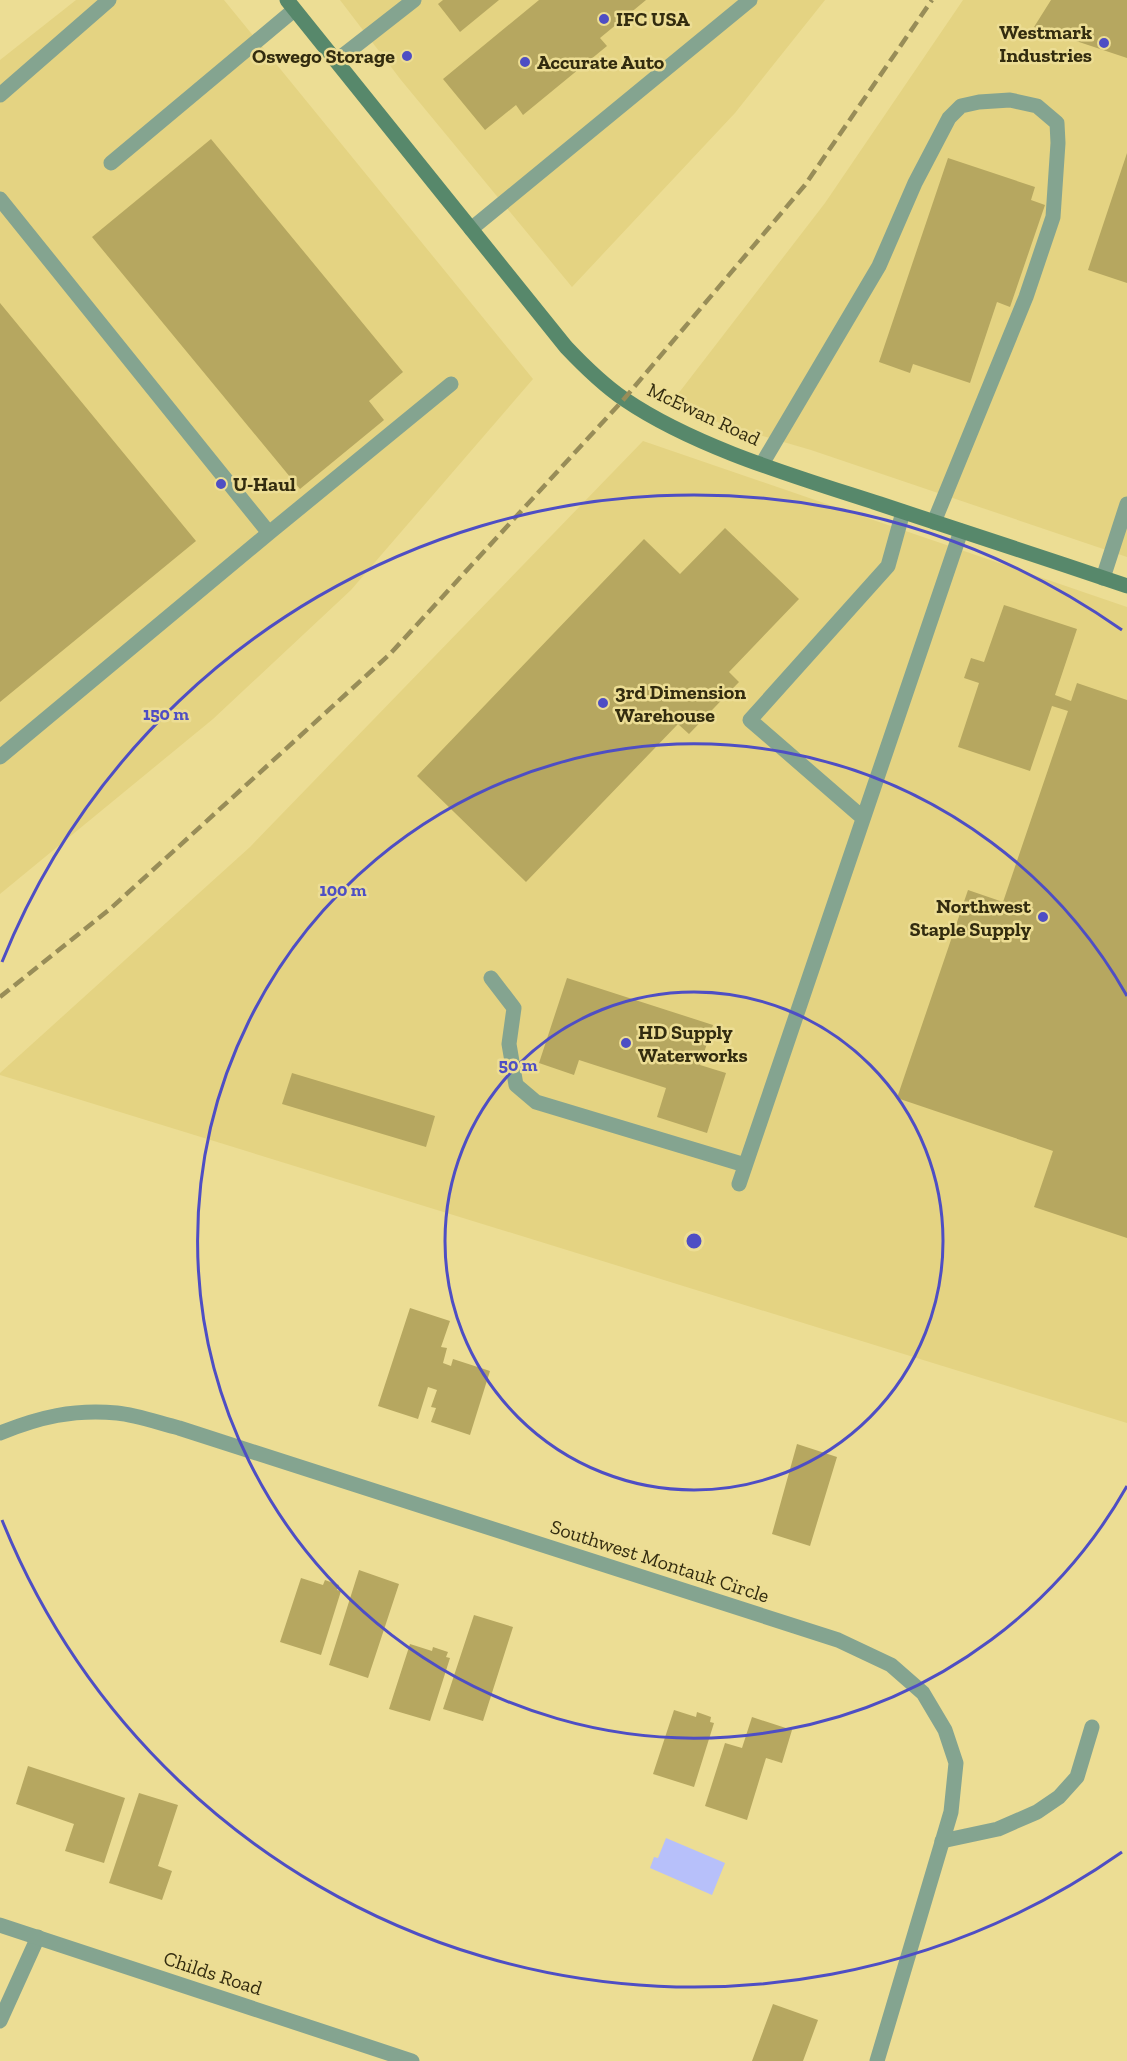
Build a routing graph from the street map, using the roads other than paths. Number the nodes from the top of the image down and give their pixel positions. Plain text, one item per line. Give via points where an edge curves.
1 (109, 0) edge
2 (414, 0) edge
3 (750, 0) edge
4 (290, 5) edge
5 (336, 62) junction
6 (0, 95) edge
7 (111, 163) dead end
8 (0, 199) edge
9 (471, 229) junction
10 (451, 384) dead end
11 (762, 464) junction
12 (1127, 504) edge
13 (903, 512) junction
14 (934, 522) junction
15 (961, 531) junction
16 (269, 534) junction
17 (1103, 578) junction
18 (1127, 586) edge
19 (0, 758) edge
20 (863, 818) junction
21 (491, 978) dead end
22 (745, 1165) junction
23 (739, 1184) dead end
24 (0, 1433) edge
25 (1092, 1727) dead end
26 (942, 1841) junction
27 (0, 1925) edge
28 (38, 1937) junction
29 (0, 2021) edge
30 (412, 2061) edge
31 (877, 2061) edge

1 - 6 street
2 - 5 street
3 - 9 street
4 - 5 street, McEwan Road
4 - 7 street
5 - 9 street, McEwan Road
8 - 16 street
9 - 11 street, McEwan Road via 566,347 612,390 661,421
10 - 16 street
11 - 13 street, McEwan Road
11 - 14 street via 879,266 949,118 961,106 979,102 1010,100 1037,106 1057,123 1053,217 1026,297
12 - 17 street
13 - 14 street, McEwan Road
13 - 20 street via 888,566 750,720
14 - 15 street, McEwan Road
15 - 17 street, McEwan Road
15 - 20 street
16 - 19 street
17 - 18 street, McEwan Road
20 - 22 street
21 - 22 street via 514,1008 508,1044 516,1084 536,1102
22 - 23 street
24 - 26 street, Southwest Montauk Circle via 70,1412 118,1413 179,1428 838,1640 891,1665 923,1693 945,1730 956,1763 951,1812
25 - 26 street via 1077,1777 1059,1797 1037,1812 998,1829
26 - 31 street, Southwest Montauk Circle
27 - 28 street, Childs Road
28 - 29 street
28 - 30 street, Childs Road

